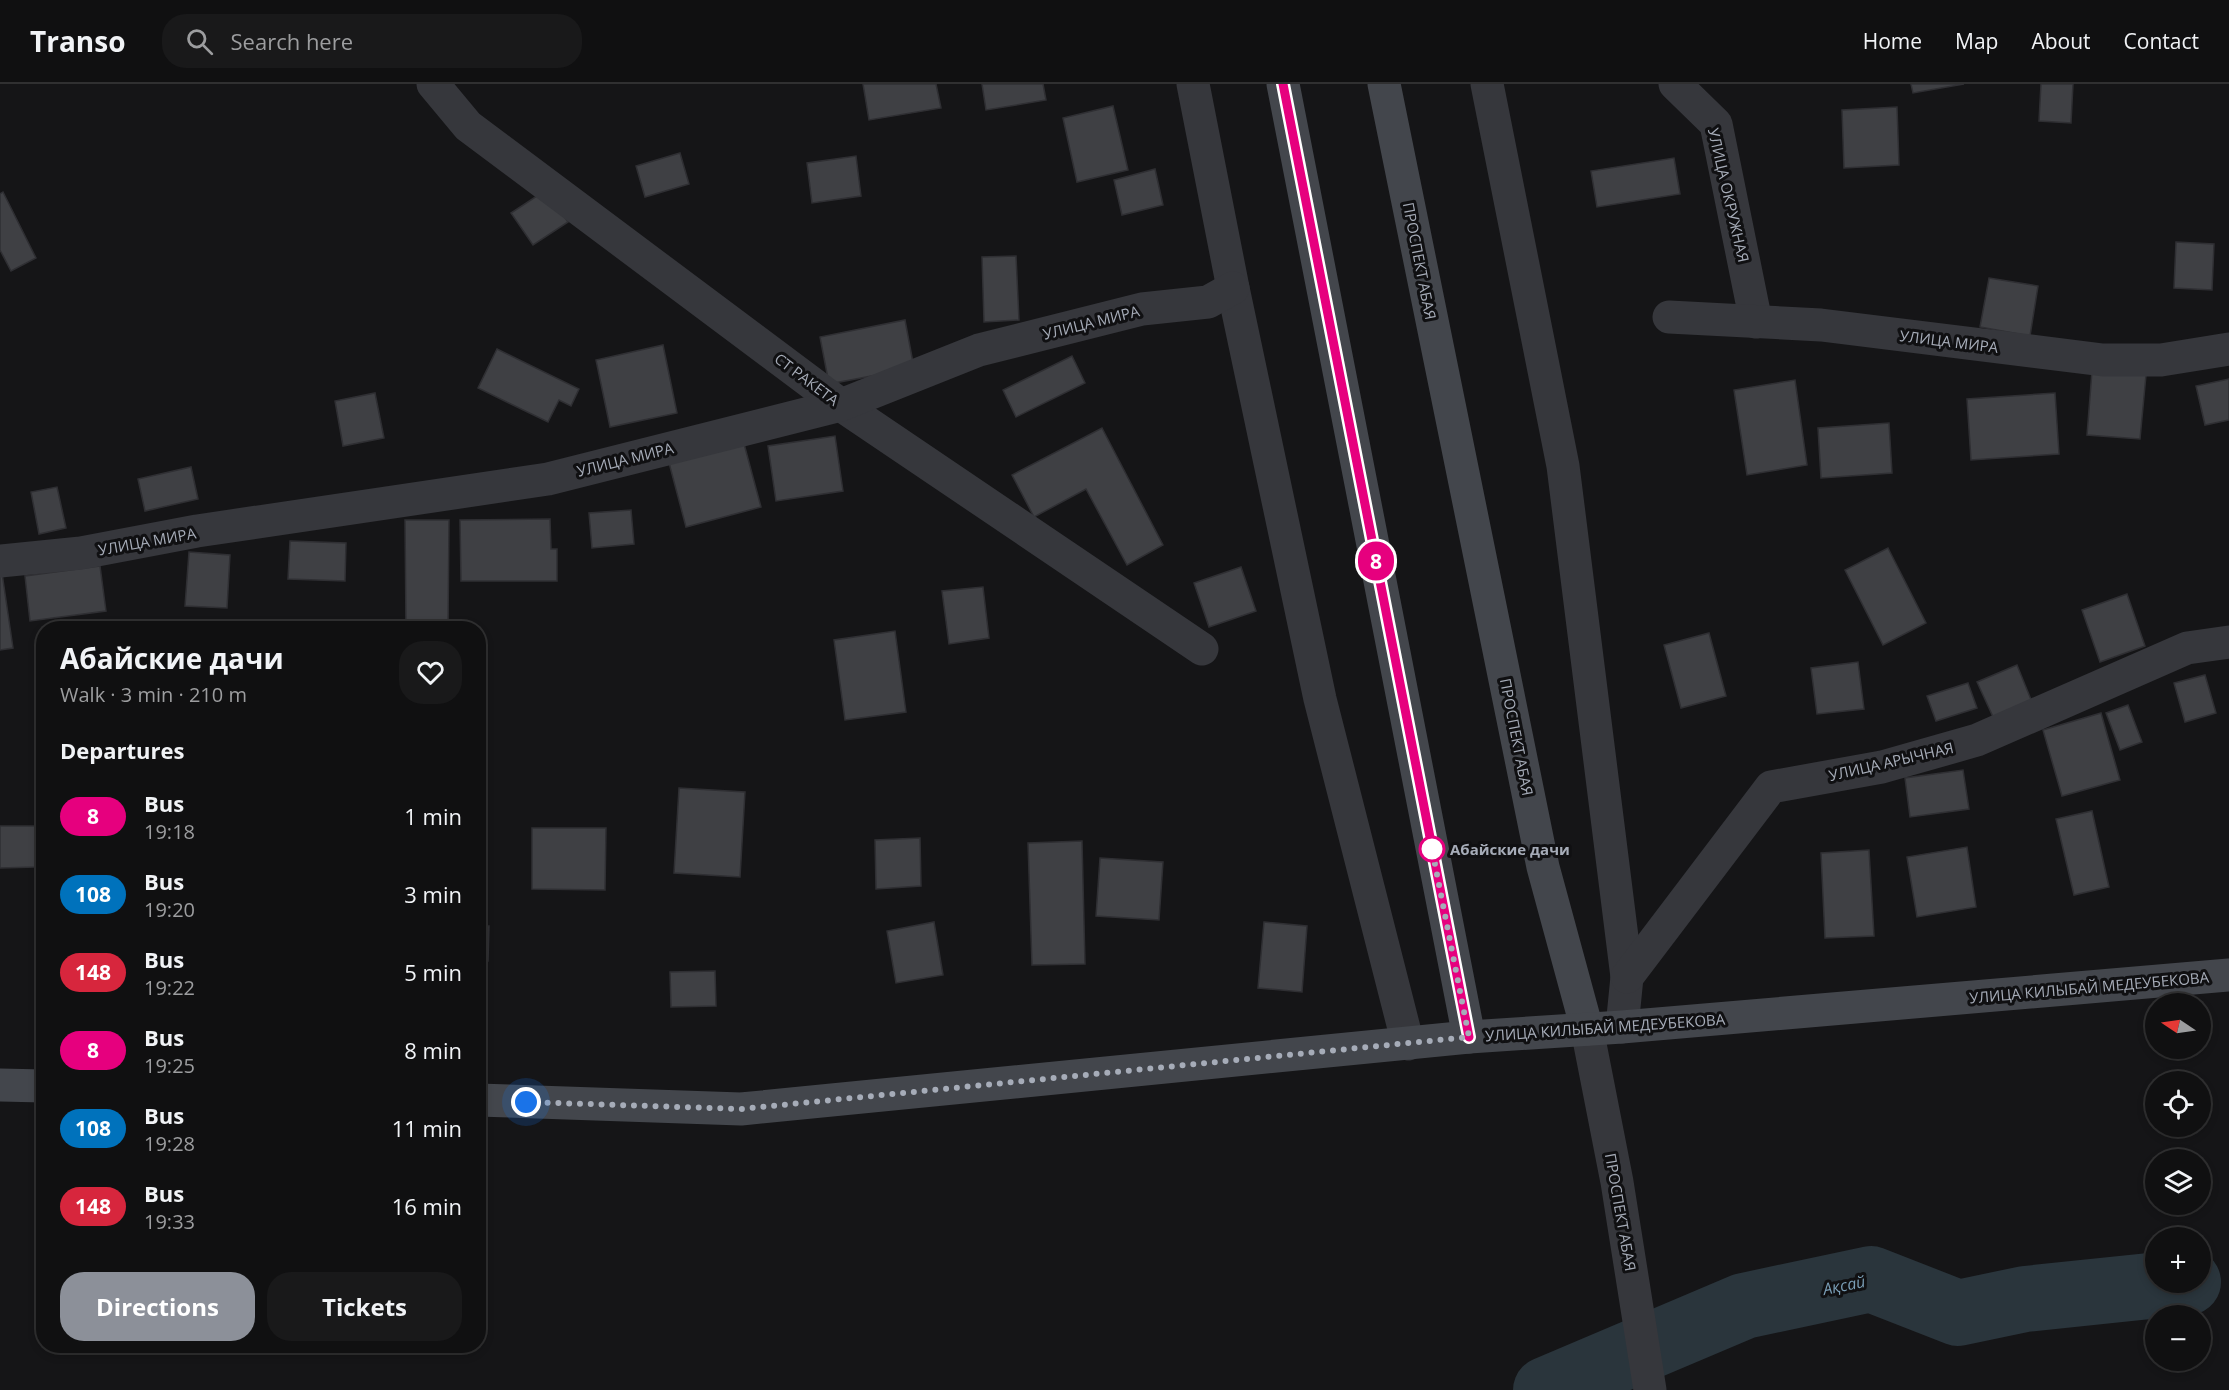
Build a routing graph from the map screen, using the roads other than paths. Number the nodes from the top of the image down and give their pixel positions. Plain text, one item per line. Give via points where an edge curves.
1 (434, 84) edge
2 (1193, 84) edge
3 (1283, 84) edge
4 (1384, 84) edge
5 (1487, 84) edge
6 (1675, 84) edge
7 (1233, 288) junction
8 (1669, 317) dead end
9 (1756, 322) junction
10 (2229, 350) edge
11 (841, 405) junction
12 (0, 561) edge
13 (2229, 642) edge
14 (1202, 649) dead end
15 (2229, 975) edge
16 (1627, 977) junction
17 (1622, 1027) junction
18 (1587, 1029) junction
19 (1469, 1037) junction
20 (1408, 1044) junction
21 (0, 1085) edge
22 (36, 1086) edge
23 (486, 1100) edge
24 (1650, 1390) edge

1 - 11 street, СТ РАКЕТА via 468,126
2 - 7 street
3 - 19 main road
4 - 18 main road, ПРОСПЕКТ АБАЯ via 1543,867
5 - 16 street via 1563,466
6 - 9 street, УЛИЦА ОКРУЖНАЯ via 1716,124
7 - 11 street, УЛИЦА МИРА via 1208,302 1142,309 979,350
7 - 20 street via 1320,699
8 - 9 street, УЛИЦА МИРА
9 - 10 street, УЛИЦА МИРА via 1821,325 2103,360 2161,360
11 - 12 street, УЛИЦА МИРА via 548,478 197,531 81,553
11 - 14 street, СТ РАКЕТА
13 - 16 street, УЛИЦА АРЫЧНАЯ via 2187,648 1977,740 1882,767 1771,787
15 - 17 main road, УЛИЦА КИЛЫБАЙ МЕДЕУБЕКОВА
16 - 17 street
17 - 18 main road, УЛИЦА КИЛЫБАЙ МЕДЕУБЕКОВА
18 - 19 main road, УЛИЦА КИЛЫБАЙ МЕДЕУБЕКОВА
18 - 24 street, ПРОСПЕКТ АБАЯ
19 - 20 main road, УЛИЦА КИЛЫБАЙ МЕДЕУБЕКОВА
20 - 23 main road, УЛИЦА КИЛЫБАЙ МЕДЕУБЕКОВА via 741,1109
21 - 22 main road

